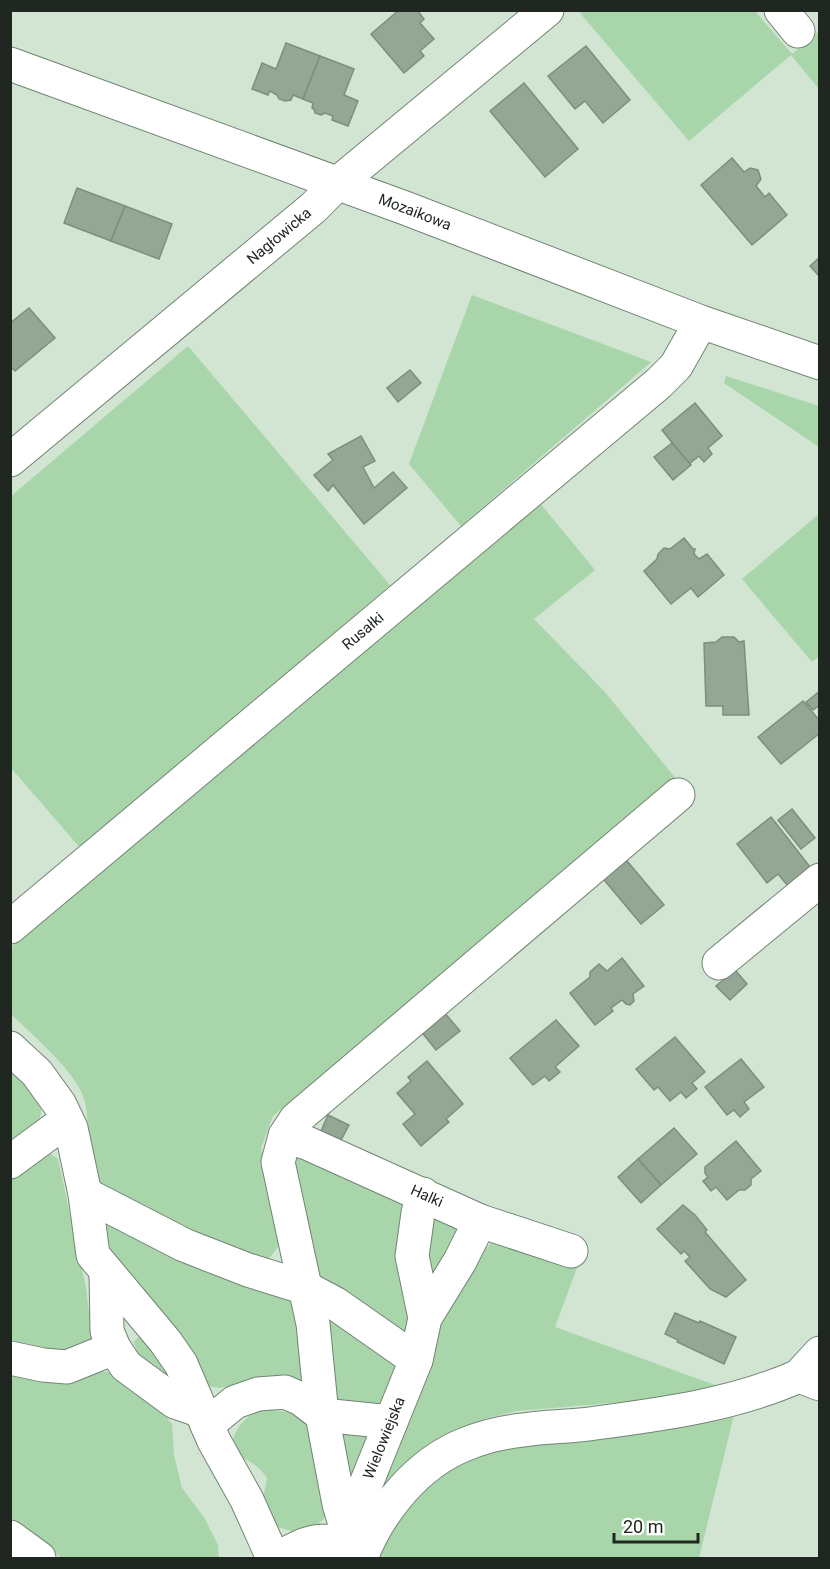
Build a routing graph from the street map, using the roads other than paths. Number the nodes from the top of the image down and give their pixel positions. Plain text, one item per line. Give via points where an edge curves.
1 (547, 10) edge
2 (10, 64) edge
3 (338, 183) junction
4 (701, 322) junction
5 (819, 363) edge
6 (10, 460) edge
7 (678, 795) dead end
8 (819, 880) edge
9 (10, 927) edge
10 (719, 963) dead end
11 (10, 1048) edge
12 (68, 1120) junction
13 (285, 1136) junction
14 (10, 1162) edge
15 (85, 1194) junction
16 (423, 1194) junction
17 (480, 1221) junction
18 (571, 1251) dead end
19 (106, 1272) junction
20 (306, 1288) junction
21 (425, 1318) junction
22 (114, 1348) junction
23 (10, 1358) edge
24 (416, 1360) junction
25 (813, 1371) edge
26 (322, 1415) junction
27 (204, 1418) junction
28 (391, 1422) junction
29 (10, 1537) edge
30 (355, 1553) edge
31 (39, 1558) edge
32 (273, 1558) edge
33 (279, 1558) edge

1 - 3 street, Nagłowicka
2 - 3 street, Mozaikowa
3 - 4 street, Mozaikowa
3 - 6 street, Nagłowicka
4 - 5 street, Mozaikowa
4 - 9 street, Rusałki via 676,366 659,383
7 - 13 street via 296,1119
8 - 10 street
11 - 12 street via 37,1073
12 - 14 street
12 - 15 street
13 - 16 street, Halki
13 - 20 street via 278,1162
15 - 19 street via 93,1255
15 - 20 street via 184,1245
16 - 17 street, Halki
16 - 21 street, Wielowiejska via 412,1256
17 - 18 street, Halki
17 - 21 street, Wielowiejska
19 - 22 street via 107,1331
19 - 27 street via 171,1349
20 - 24 street via 336,1304
20 - 26 street
21 - 24 street, Wielowiejska
22 - 23 street via 67,1367
22 - 27 street via 126,1366
24 - 28 street, Wielowiejska
25 - 30 street via 770,1389 657,1415 523,1430 465,1444 416,1476
26 - 27 street via 285,1392 258,1394
26 - 28 street
26 - 30 street via 339,1504
27 - 32 street
28 - 30 street, Wielowiejska via 355,1511
29 - 31 street
30 - 33 street via 322,1540 300,1545

